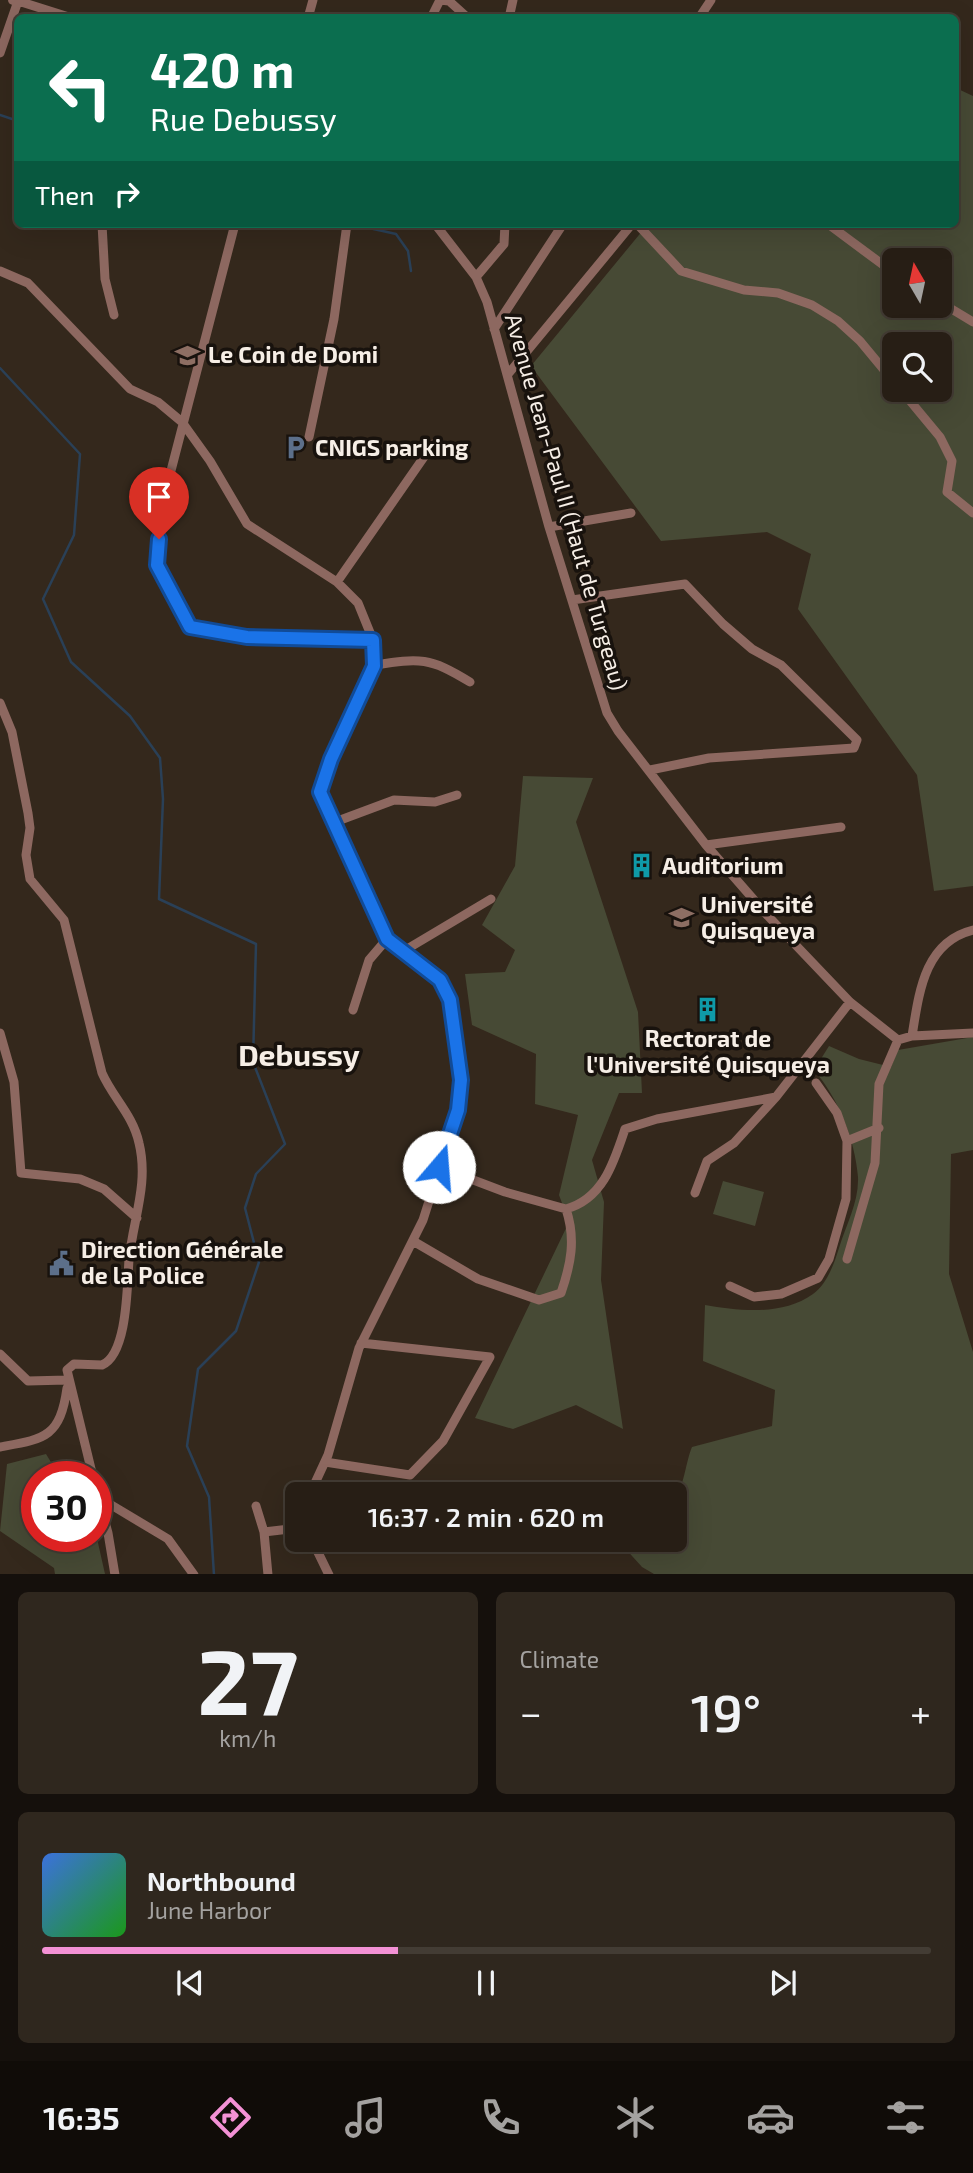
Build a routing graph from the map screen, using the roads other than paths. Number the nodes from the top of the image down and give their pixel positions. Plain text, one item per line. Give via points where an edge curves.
1 (17, 0) edge
2 (440, 0) edge
3 (60, 14) edge
4 (464, 14) edge
5 (0, 54) edge
6 (103, 228) edge
7 (234, 228) edge
8 (345, 228) edge
9 (439, 228) edge
10 (505, 228) edge
11 (560, 228) edge
12 (631, 228) edge
13 (638, 228) edge
14 (833, 228) edge
15 (882, 264) edge
16 (0, 271) edge
17 (476, 277) junction
18 (952, 310) edge
19 (114, 315) dead end
20 (973, 323) edge
21 (494, 330) junction
22 (882, 368) edge
23 (509, 373) junction
24 (911, 402) edge
25 (182, 422) junction
26 (309, 437) dead end
27 (433, 444) dead end
28 (631, 513) dead end
29 (973, 513) edge
30 (549, 527) junction
31 (337, 582) junction
32 (572, 600) junction
33 (373, 640) junction
34 (374, 666) junction
35 (470, 682) dead end
36 (0, 702) edge
37 (650, 770) junction
38 (457, 795) dead end
39 (335, 822) junction
40 (841, 827) dead end
41 (706, 845) junction
42 (491, 900) dead end
43 (973, 930) edge
44 (387, 939) junction
45 (401, 952) junction
46 (850, 1002) junction
47 (353, 1010) dead end
48 (0, 1032) edge
49 (973, 1033) edge
50 (912, 1036) junction
51 (898, 1040) junction
52 (816, 1083) dead end
53 (776, 1097) junction
54 (879, 1128) junction
55 (847, 1141) junction
56 (439, 1167) junction
57 (695, 1193) dead end
58 (566, 1209) junction
59 (137, 1218) junction
60 (413, 1241) junction
61 (847, 1259) dead end
62 (730, 1286) dead end
63 (361, 1343) junction
64 (0, 1354) edge
65 (67, 1380) junction
66 (0, 1447) edge
67 (89, 1461) edge
68 (325, 1462) junction
69 (316, 1482) edge
70 (112, 1503) edge
71 (256, 1506) dead end
72 (285, 1530) edge
73 (264, 1532) junction
74 (111, 1552) edge
75 (318, 1552) edge
76 (114, 1574) edge
77 (194, 1574) edge
78 (268, 1574) edge
79 (329, 1574) edge

1 - 3 street
1 - 5 street
2 - 4 street via 449,1
6 - 19 street via 105,279
7 - 25 street
8 - 26 street via 334,319
9 - 17 street, Avenue Jean-Paul II (Haut de Turgeau)
10 - 17 street via 504,244
11 - 21 street
12 - 23 street
13 - 22 street via 681,271 812,305 838,320
14 - 15 street
16 - 25 street via 28,283 130,389 158,402
17 - 21 street, Avenue Jean-Paul II (Haut de Turgeau)
18 - 20 street
21 - 23 street, Avenue Jean-Paul II (Haut de Turgeau)
23 - 30 street, Avenue Jean-Paul II (Haut de Turgeau)
24 - 29 street via 940,437 952,461 947,492
25 - 31 street via 247,524
25 - 33 street via 160,513 157,565 190,627 247,637
27 - 31 street
28 - 30 street
30 - 32 street, Avenue Jean-Paul II (Haut de Turgeau)
31 - 33 street via 358,603
32 - 37 street, Avenue Jean-Paul II (Haut de Turgeau) via 607,713
32 - 37 street via 685,584 733,633 781,665 857,740 853,748 709,758
33 - 34 street
34 - 35 street via 414,659 438,663
34 - 39 street via 320,792
36 - 59 street via 12,732 28,813 30,879 64,920 102,1073 136,1130 144,1169
37 - 41 street, Avenue Jean-Paul II (Haut de Turgeau)
38 - 39 street via 435,802 394,800
39 - 44 street
40 - 41 street
41 - 46 street, Avenue Jean-Paul II (Haut de Turgeau)
42 - 45 street
43 - 50 street via 955,934 930,961
44 - 45 street
44 - 47 street via 369,960
45 - 56 street via 440,980 450,1000 461,1080 458,1110
46 - 51 street, Avenue Jean-Paul II (Haut de Turgeau)
46 - 53 street
48 - 59 street via 14,1082 21,1173 80,1179 104,1189
49 - 50 street
50 - 51 street
51 - 54 street via 879,1084
52 - 55 street via 838,1113
53 - 57 street via 734,1143 706,1161
53 - 58 street via 625,1129 614,1164 593,1196
54 - 55 street
54 - 61 street via 875,1163
55 - 62 street via 843,1219 818,1278 781,1294 754,1297
56 - 58 street
56 - 60 street
58 - 60 street via 572,1238 570,1265 561,1293 539,1300 478,1279
59 - 65 street via 116,1352 102,1365 74,1364 67,1370
60 - 63 street
63 - 68 street
63 - 68 street via 490,1357 443,1441 410,1475
64 - 65 street via 28,1381
65 - 66 street via 59,1423 49,1435
65 - 67 street
68 - 69 street
70 - 77 street via 168,1539
71 - 73 street
72 - 73 street
73 - 78 street
74 - 76 street
75 - 79 street

